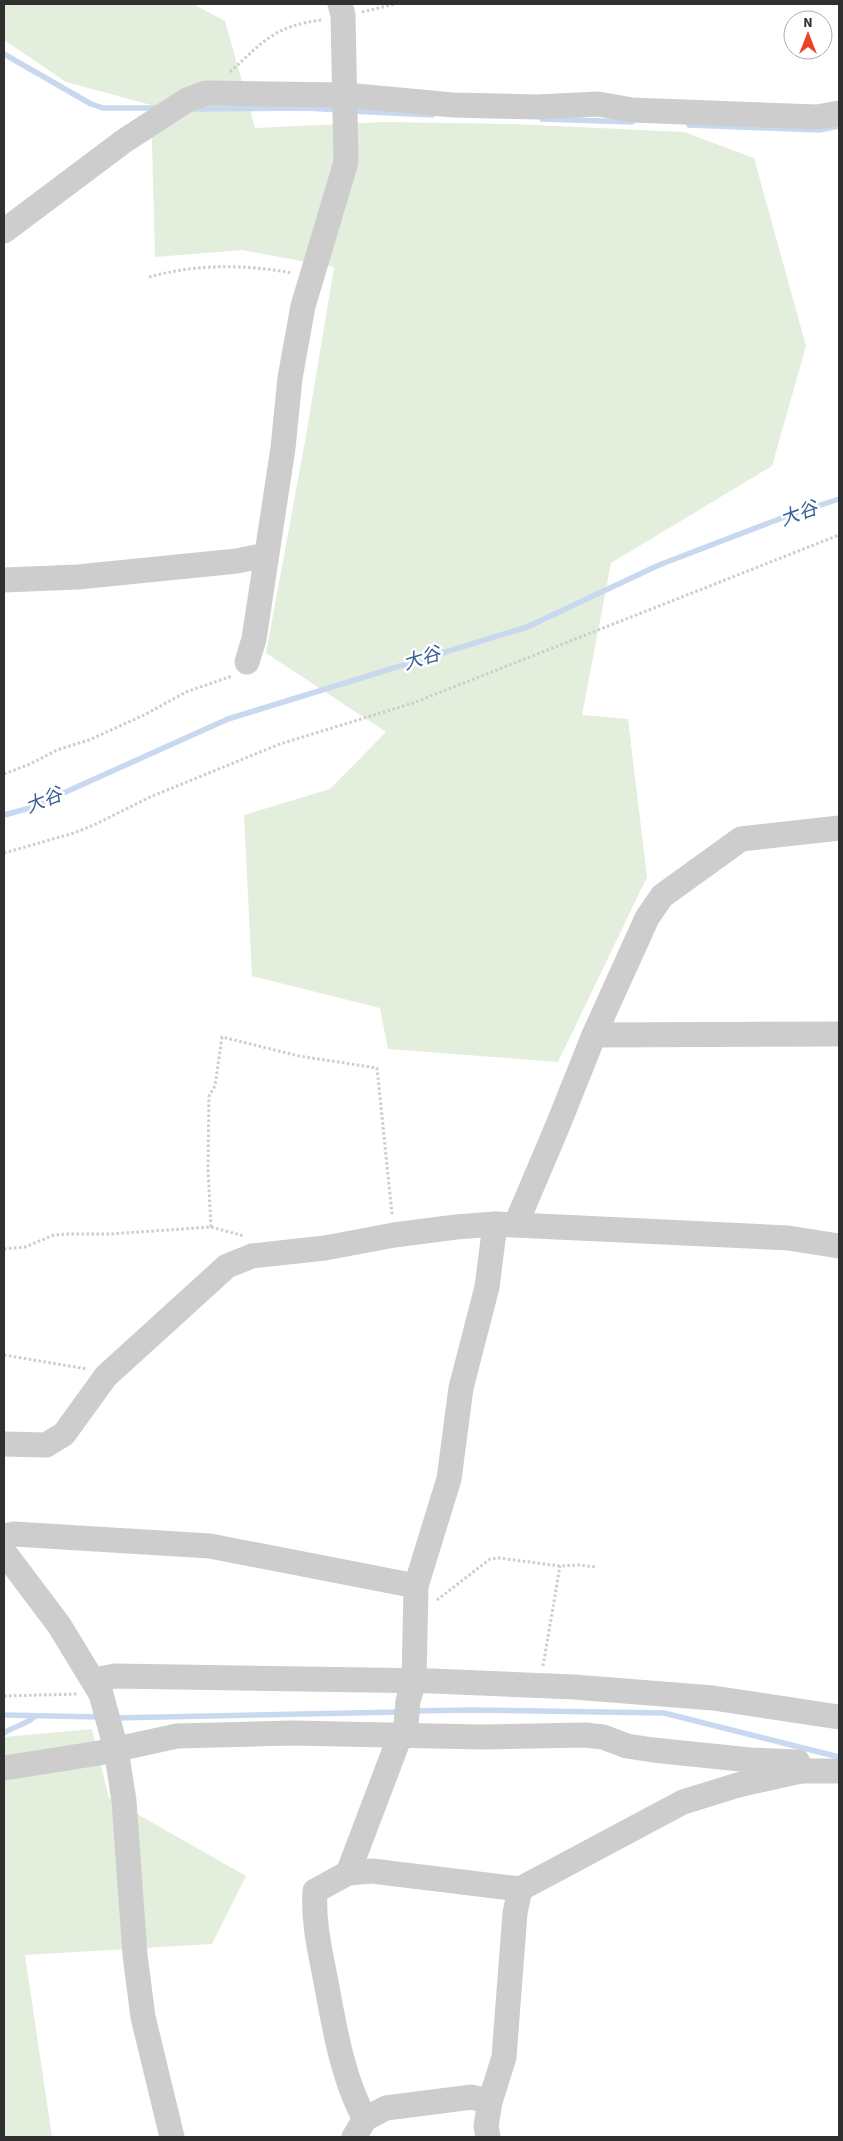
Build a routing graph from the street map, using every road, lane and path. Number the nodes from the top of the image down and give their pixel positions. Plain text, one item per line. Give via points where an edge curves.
1 (395, 4) edge
2 (341, 10) edge
3 (212, 93) junction
4 (345, 95) junction
5 (839, 114) edge
6 (4, 231) edge
7 (149, 277) dead end
8 (312, 277) junction
9 (839, 535) edge
10 (266, 555) junction
11 (4, 580) edge
12 (247, 662) joint
13 (4, 774) edge
14 (839, 828) edge
15 (4, 853) edge
16 (839, 1034) edge
17 (594, 1035) junction
18 (505, 1224) junction
19 (211, 1227) junction
20 (394, 1235) junction
21 (839, 1246) edge
22 (4, 1249) edge
23 (268, 1254) junction
24 (4, 1355) edge
25 (106, 1376) junction
26 (4, 1444) edge
27 (4, 1536) edge
28 (4, 1552) edge
29 (560, 1566) junction
30 (596, 1567) dead end
31 (416, 1586) junction
32 (414, 1620) junction
33 (414, 1681) junction
34 (540, 1686) junction
35 (97, 1687) junction
36 (4, 1696) edge
37 (839, 1718) edge
38 (400, 1736) junction
39 (116, 1749) junction
40 (4, 1768) edge
41 (801, 1771) junction
42 (839, 1771) edge
43 (348, 1873) junction
44 (520, 1889) junction
45 (490, 2102) junction
46 (359, 2128) edge
47 (172, 2137) edge
48 (488, 2137) edge

1 - 2 path
2 - 3 path via 270,36 216,85
2 - 4 street
3 - 4 street
3 - 6 street via 187,100 124,141
4 - 5 street via 453,105 536,107 598,104 632,110
4 - 8 street via 346,162
7 - 8 path via 193,267 255,267
8 - 10 street via 303,306 290,378
9 - 15 path via 413,703 280,744 150,797 74,833
10 - 11 street via 78,577
10 - 12 street via 254,639
12 - 13 path via 229,679 186,692 89,740 57,750
14 - 17 street via 741,839 662,896 647,918
16 - 17 street
17 - 18 street
18 - 20 street
18 - 21 street via 788,1238
18 - 31 street via 461,1388 448,1479
19 - 20 path via 208,1170 210,1096 215,1086 222,1037 299,1056 377,1068
19 - 22 path via 54,1235 25,1247
19 - 23 path via 242,1235 256,1242
20 - 23 street via 325,1248
23 - 25 street via 252,1256 227,1266
24 - 25 path via 104,1372
25 - 26 street via 64,1434 46,1445
27 - 31 street via 210,1546
28 - 35 street via 59,1625
29 - 30 path
29 - 32 path via 490,1559
29 - 34 path
31 - 32 street
32 - 33 street
33 - 34 street
33 - 35 street via 114,1676
33 - 38 street via 406,1726
34 - 37 street via 713,1698
35 - 36 path
35 - 39 street
38 - 39 street via 292,1733 177,1736
38 - 41 street via 585,1735 653,1750 798,1762
38 - 43 street
39 - 40 street
39 - 47 street via 124,1801 135,1955 143,2017
41 - 42 street
41 - 44 street via 738,1785 684,1802
43 - 44 street via 372,1871
43 - 46 street via 316,1891 314,1915 334,2022
44 - 45 street via 515,1913 504,2057
45 - 46 street via 472,2097 386,2108
45 - 48 street via 486,2126

